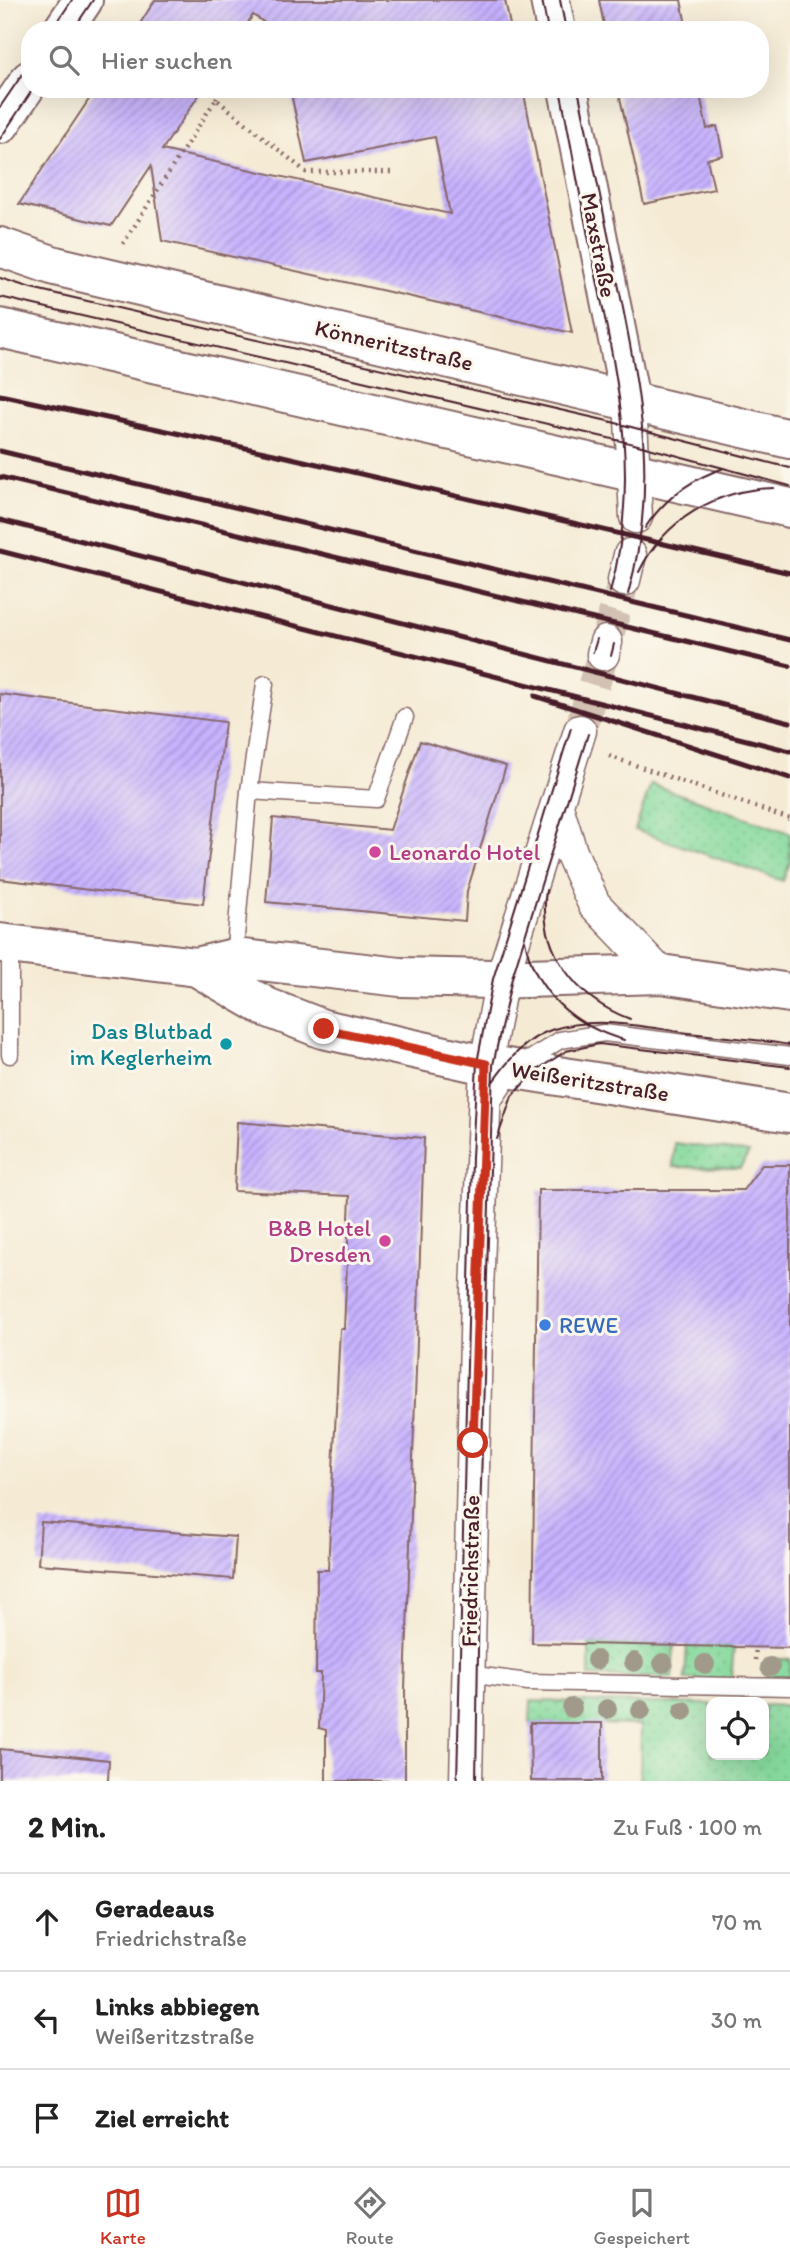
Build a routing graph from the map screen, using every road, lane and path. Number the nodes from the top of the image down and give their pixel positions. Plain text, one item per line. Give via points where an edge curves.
1 (83, 0) edge
2 (550, 0) edge
3 (69, 21) edge
4 (554, 21) edge
5 (21, 93) edge
6 (570, 98) edge
7 (216, 99) joint
8 (0, 124) edge
9 (393, 172) dead end
10 (0, 247) edge
11 (101, 277) junction
12 (0, 328) edge
13 (630, 400) junction
14 (790, 439) edge
15 (636, 472) junction
16 (790, 508) edge
17 (636, 517) dead end
18 (265, 684) dead end
19 (405, 717) dead end
20 (578, 738) joint
21 (249, 791) junction
22 (557, 807) junction
23 (790, 819) edge
24 (5, 943) edge
25 (234, 957) junction
26 (197, 967) junction
27 (661, 974) junction
28 (502, 978) junction
29 (790, 993) edge
30 (10, 1055) dead end
31 (790, 1056) edge
32 (500, 1067) junction
33 (790, 1113) edge
34 (468, 1674) junction
35 (790, 1687) edge
36 (466, 1781) edge

1 - 3 main road
2 - 4 main road
5 - 8 main road
6 - 13 main road, Maxstraße
7 - 9 path via 306,172
7 - 11 path
10 - 11 main road, Könneritzstraße via 38,262
11 - 13 main road, Könneritzstraße
12 - 15 main road
13 - 14 main road, Könneritzstraße
13 - 15 street
15 - 16 main road
15 - 17 street
18 - 21 lane
19 - 21 lane via 376,799
20 - 22 street, Friedrichstraße
20 - 23 path
21 - 25 lane
22 - 27 street via 594,904
22 - 28 street, Friedrichstraße
24 - 26 main road, Weißeritzstraße
24 - 30 lane
25 - 26 main road, Weißeritzstraße
25 - 28 main road, Weißeritzstraße via 400,977
26 - 32 main road, Weißeritzstraße via 266,1007 324,1029
27 - 28 main road, Weißeritzstraße
27 - 29 main road, Weißeritzstraße
28 - 32 street, Friedrichstraße
31 - 32 lane via 604,1033 560,1040
32 - 33 main road, Weißeritzstraße
32 - 34 street, Friedrichstraße via 483,1127
34 - 35 lane, Friedrichstraße via 528,1682
34 - 36 street, Friedrichstraße

